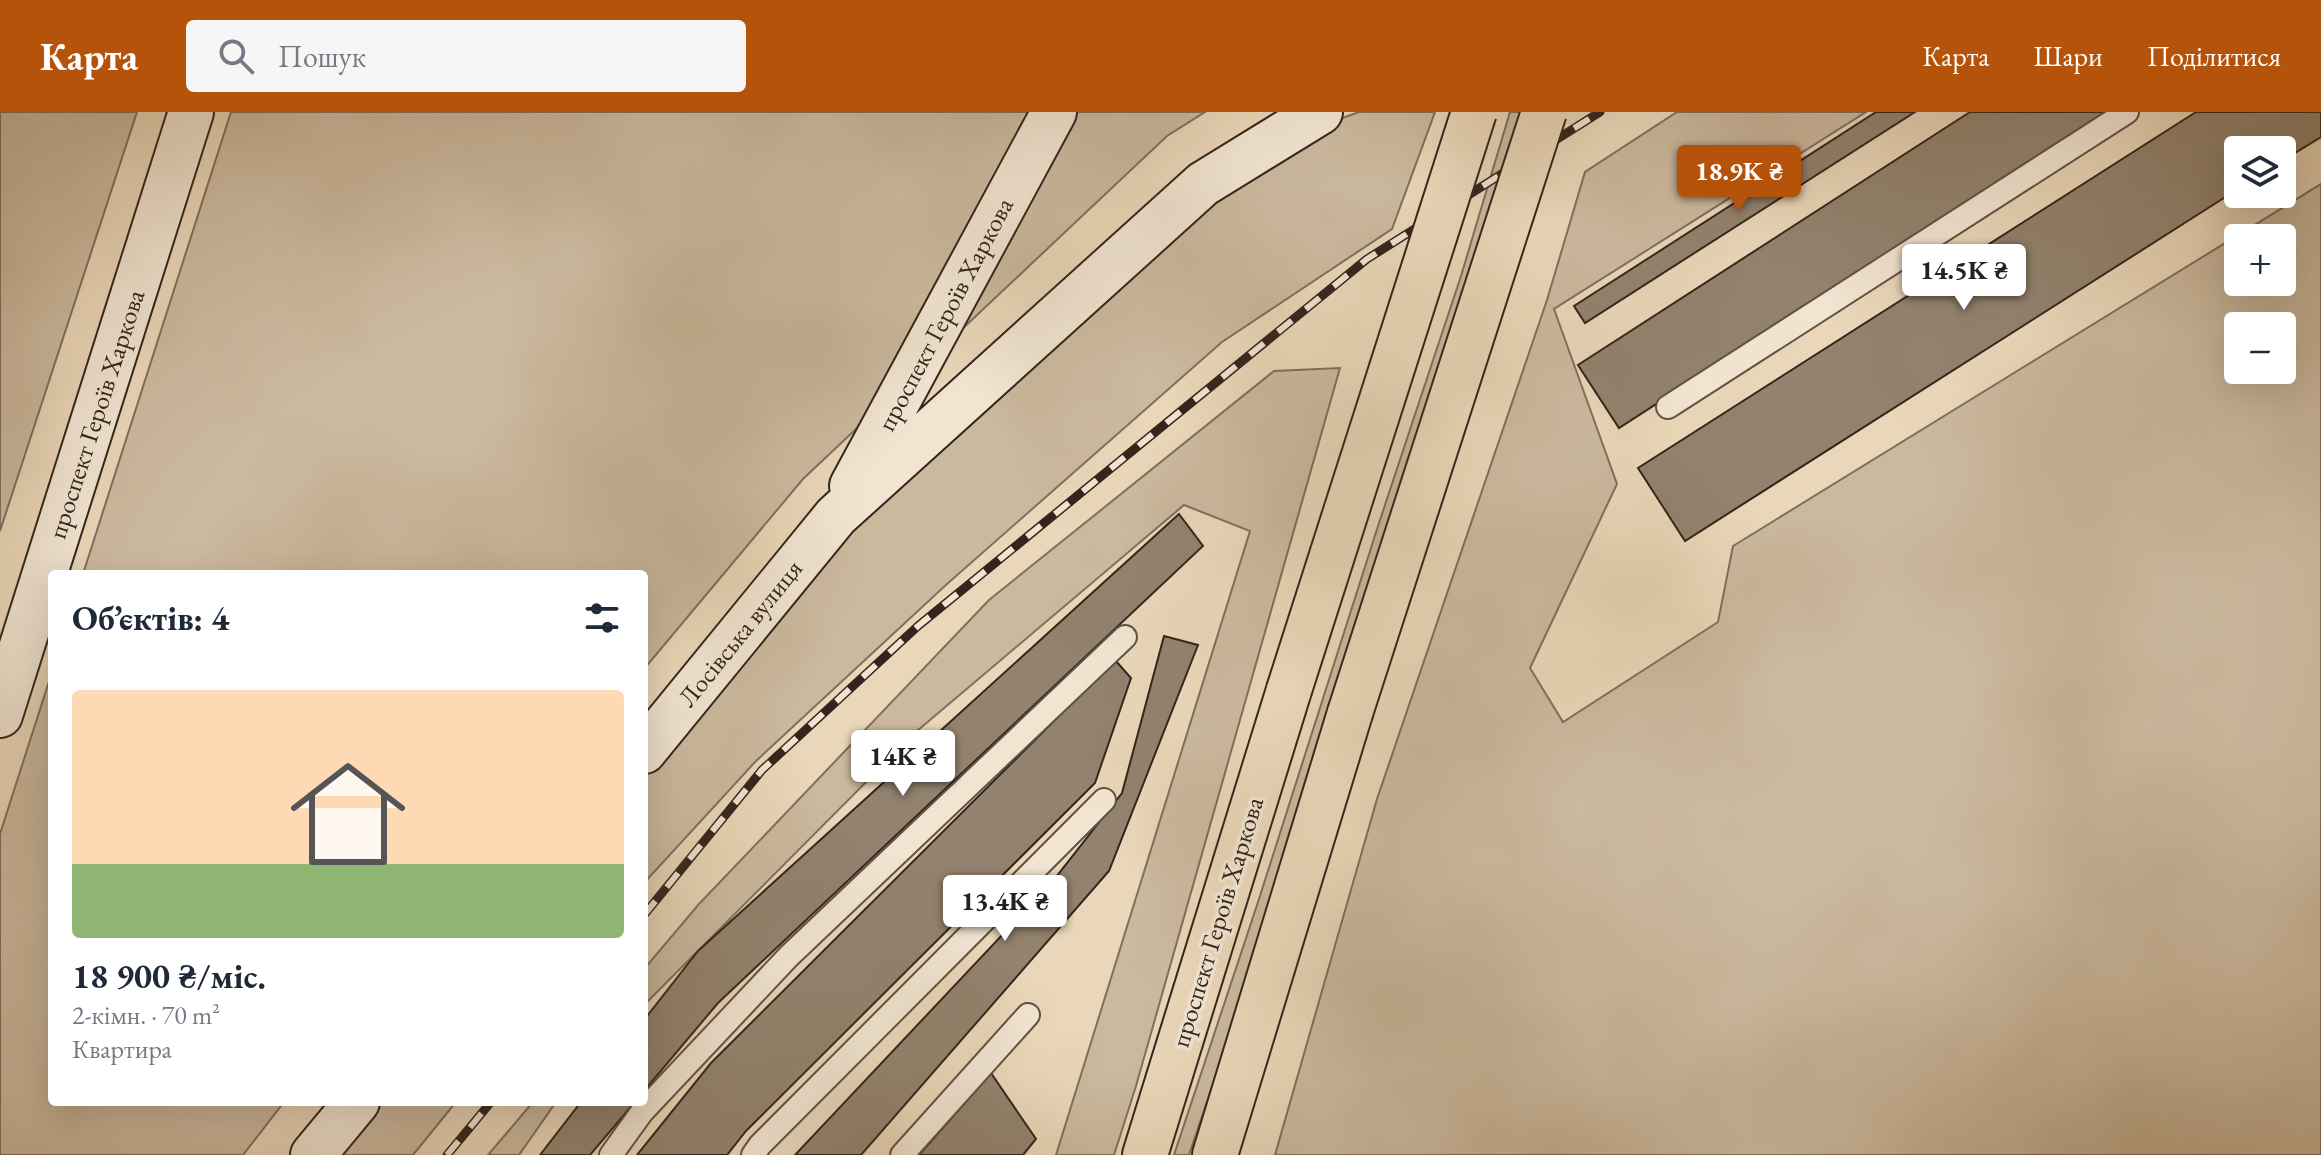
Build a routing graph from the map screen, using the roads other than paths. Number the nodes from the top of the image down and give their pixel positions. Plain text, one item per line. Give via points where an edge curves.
1 (191, 112) edge
2 (1054, 112) edge
3 (1320, 112) edge
4 (1474, 112) edge
5 (1544, 112) edge
6 (2127, 112) edge
7 (1668, 407) dead end
8 (836, 516) junction
9 (1125, 637) dead end
10 (0, 715) edge
11 (648, 746) edge
12 (1104, 800) dead end
13 (1028, 1015) dead end
14 (354, 1106) edge
15 (648, 1106) edge
16 (648, 1106) edge
17 (313, 1155) edge
18 (611, 1155) edge
19 (753, 1155) edge
20 (902, 1155) edge
21 (1145, 1155) edge
22 (1215, 1155) edge

1 - 10 main road, проспект Героїв Харкова
2 - 8 main road, проспект Героїв Харкова
3 - 8 main road via 1203,184
4 - 21 main road, проспект Героїв Харкова, bridge
5 - 22 main road, bridge via 1350,713
6 - 7 lane
8 - 11 main road, Лосівська вулиця
9 - 15 lane via 789,956
12 - 19 lane
13 - 20 lane
14 - 17 main road
16 - 18 lane

